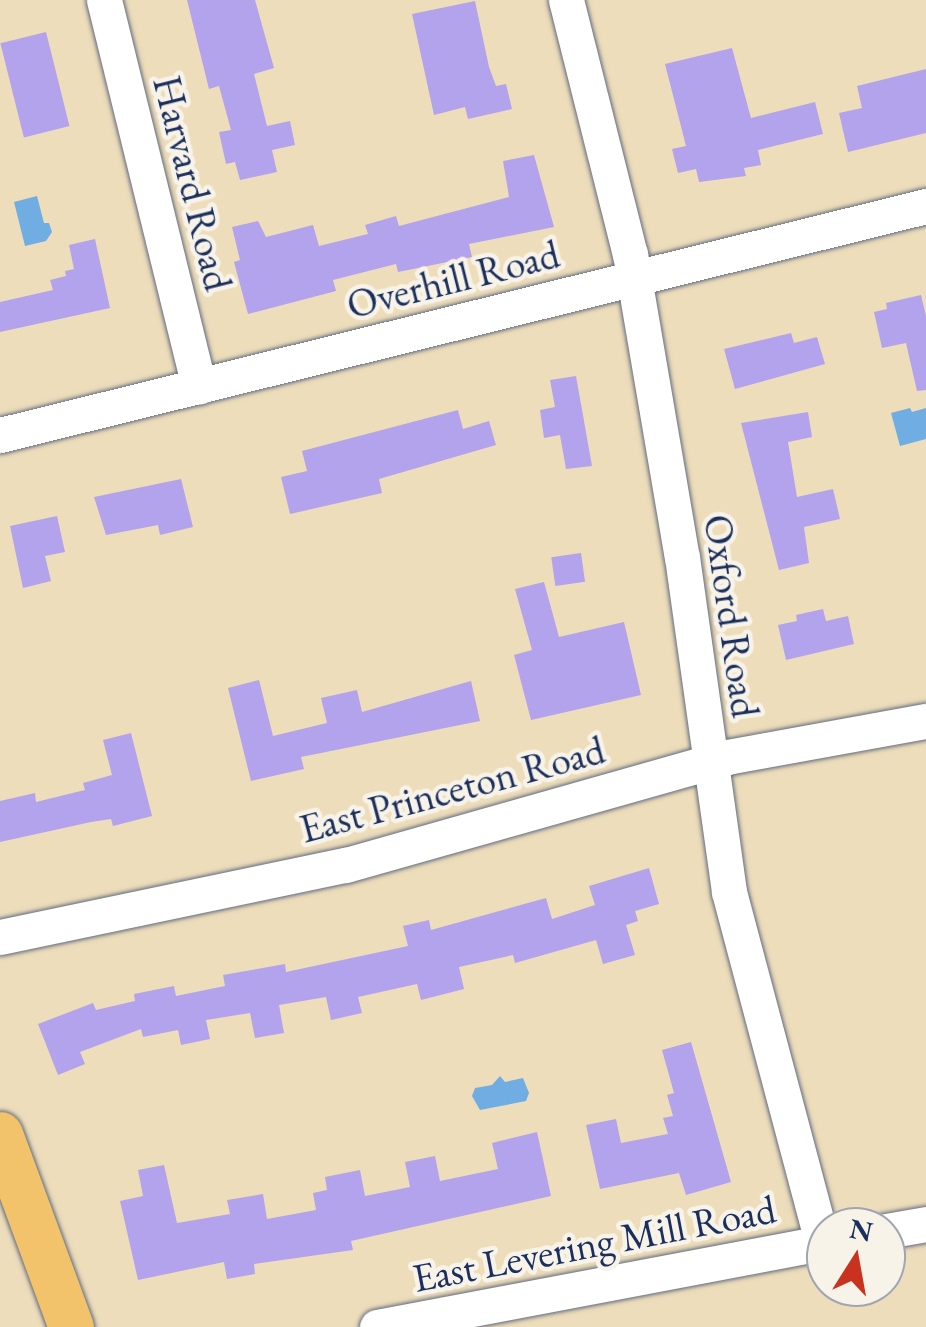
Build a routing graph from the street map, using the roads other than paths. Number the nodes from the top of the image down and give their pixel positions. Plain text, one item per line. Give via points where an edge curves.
1 (104, 0) edge
2 (566, 0) edge
3 (926, 206) edge
4 (634, 278) junction
5 (199, 386) junction
6 (0, 435) edge
7 (926, 721) edge
8 (710, 762) junction
9 (0, 937) edge
10 (0, 1134) edge
11 (814, 1207) edge
12 (806, 1245) edge
13 (71, 1327) edge
14 (378, 1327) edge

1 - 5 street, Harvard Road
2 - 4 street, Oxford Road
3 - 4 street, Overhill Road
4 - 5 street, Overhill Road
4 - 8 street, Oxford Road
5 - 6 street, Overhill Road
7 - 8 street, East Princeton Road
8 - 9 street, East Princeton Road via 346,865
8 - 11 street, Oxford Road via 740,936
10 - 13 main road
12 - 14 street, East Levering Mill Road

